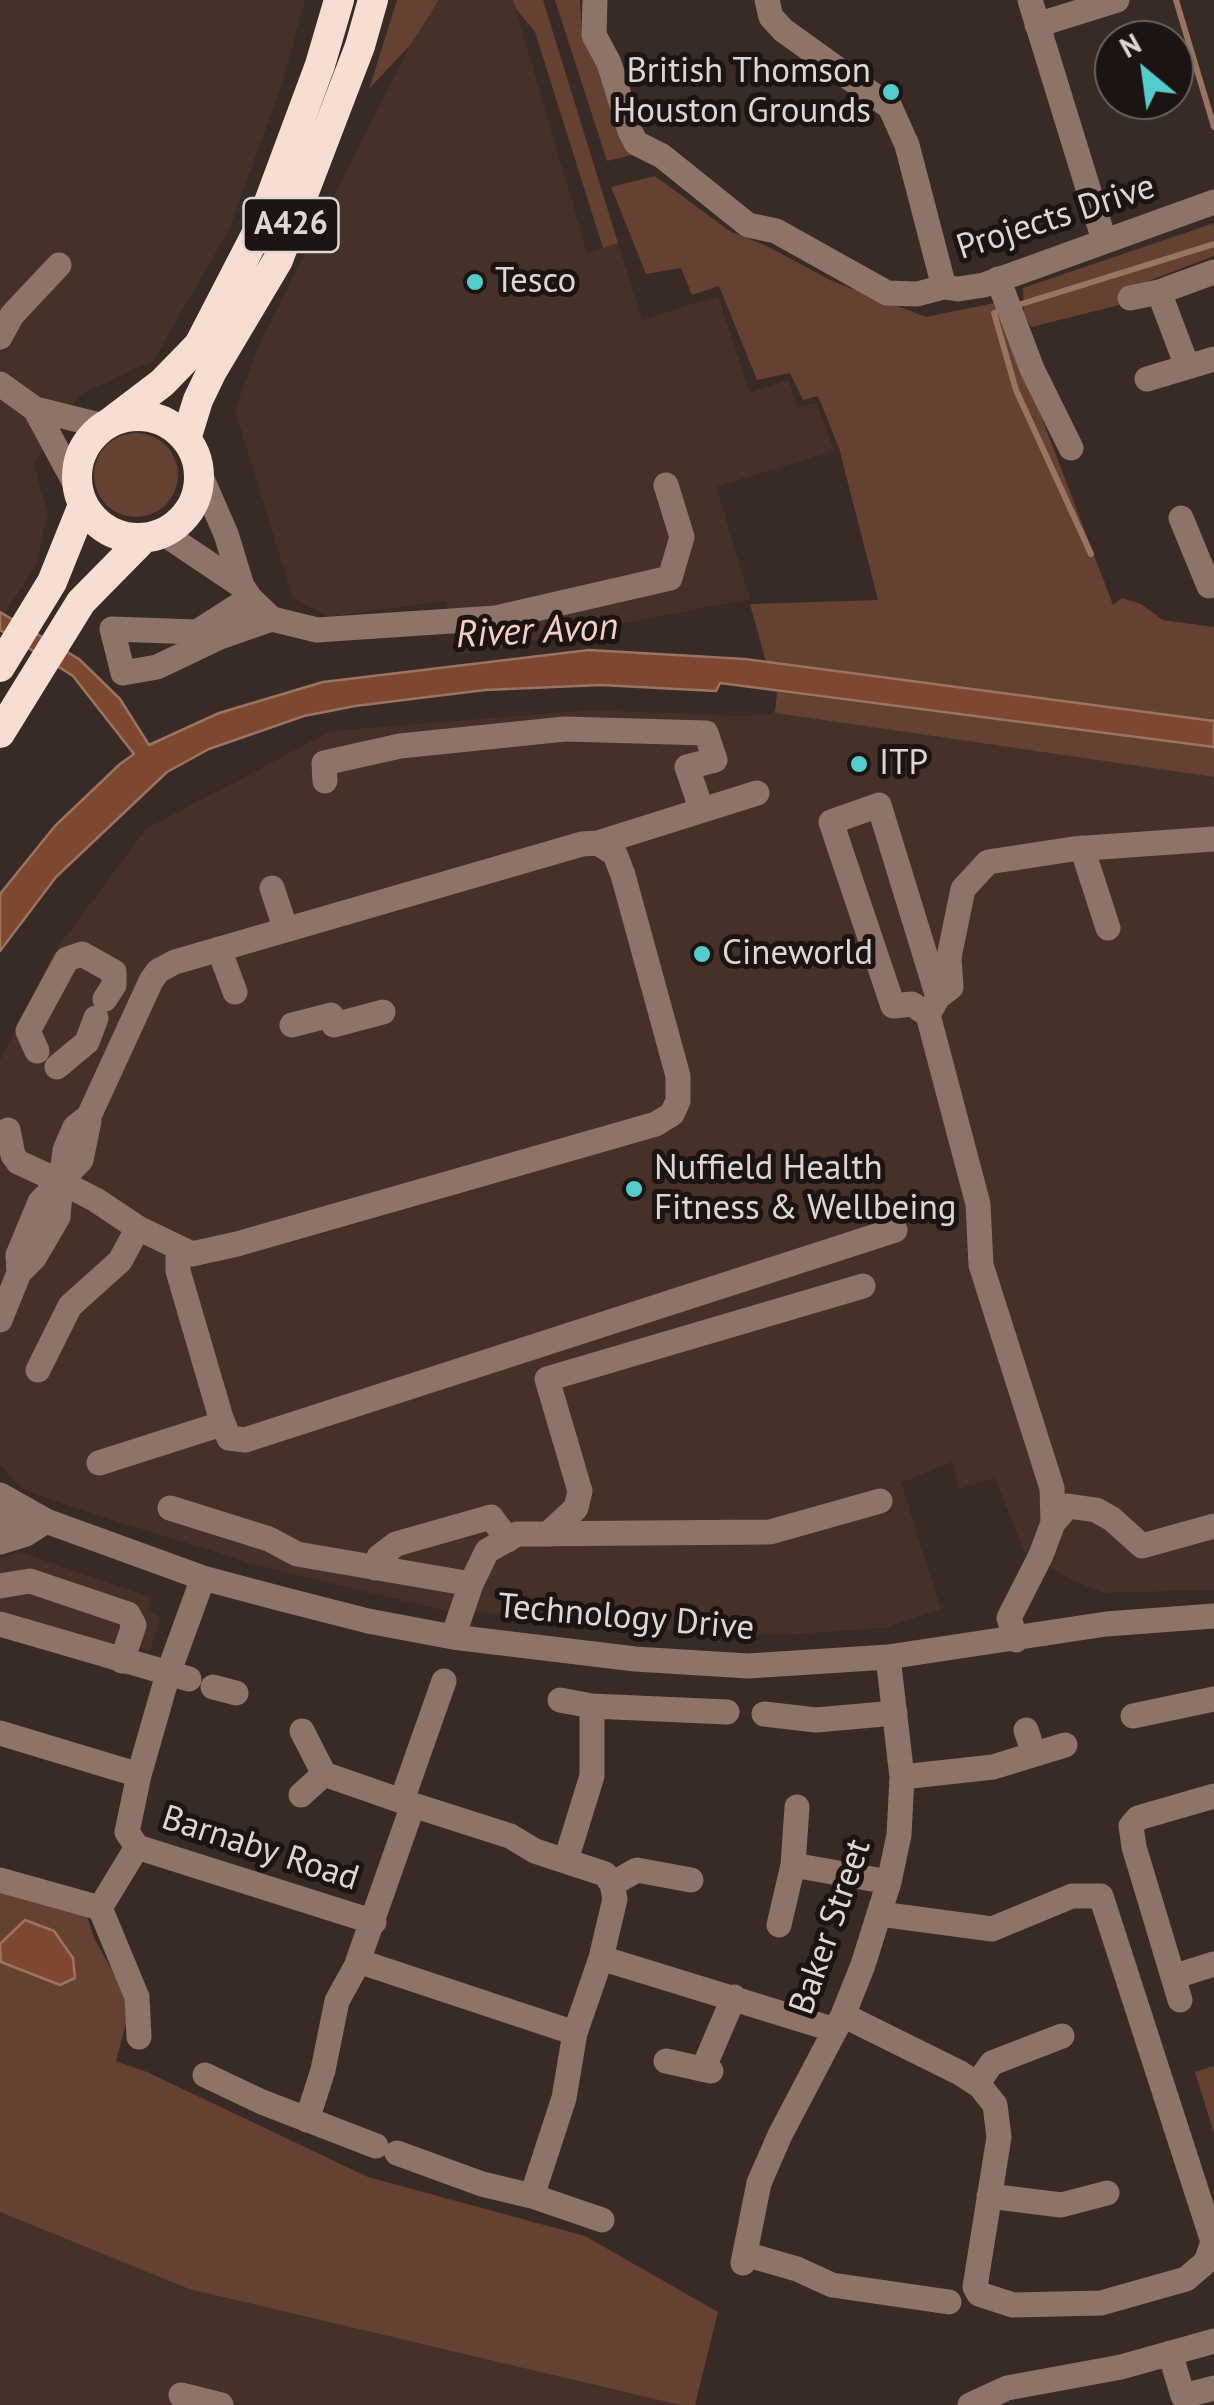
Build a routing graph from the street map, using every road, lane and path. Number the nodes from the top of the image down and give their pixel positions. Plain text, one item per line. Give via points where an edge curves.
1 (339, 0) edge
2 (374, 0) edge
3 (595, 0) edge
4 (767, 0) edge
5 (1116, 0) edge
6 (1034, 12) edge
7 (1214, 202) edge
8 (1104, 240) junction
9 (59, 264) dead end
10 (1214, 272) edge
11 (1000, 284) junction
12 (944, 287) junction
13 (1159, 292) junction
14 (1130, 298) dead end
15 (0, 337) edge
16 (1214, 358) edge
17 (1187, 366) junction
18 (1148, 379) dead end
19 (0, 384) edge
20 (35, 409) junction
21 (108, 424) junction
22 (186, 439) junction
23 (1071, 448) dead end
24 (199, 472) junction
25 (666, 485) dead end
26 (80, 495) junction
27 (1181, 518) dead end
28 (154, 536) junction
29 (1206, 555) edge
30 (1208, 586) dead end
31 (246, 592) junction
32 (272, 619) junction
33 (6, 658) edge
34 (0, 733) edge
35 (325, 782) dead end
36 (757, 793) dead end
37 (701, 808) junction
38 (1214, 839) edge
39 (598, 843) junction
40 (1082, 848) junction
41 (272, 888) dead end
42 (1108, 928) dead end
43 (286, 930) junction
44 (220, 949) junction
45 (235, 992) dead end
46 (933, 1006) junction
47 (382, 1012) dead end
48 (292, 1026) dead end
49 (47, 1059) joint
50 (8, 1130) dead end
51 (61, 1182) junction
52 (138, 1228) junction
53 (895, 1230) dead end
54 (178, 1250) junction
55 (863, 1286) dead end
56 (0, 1320) edge
57 (38, 1370) dead end
58 (221, 1418) junction
59 (99, 1463) dead end
60 (0, 1495) edge
61 (880, 1501) dead end
62 (170, 1508) dead end
63 (0, 1520) edge
64 (46, 1521) junction
65 (1052, 1523) junction
66 (1214, 1526) edge
67 (548, 1534) junction
68 (508, 1540) junction
69 (0, 1542) edge
70 (376, 1568) junction
71 (203, 1578) junction
72 (472, 1584) junction
73 (0, 1586) edge
74 (1214, 1616) edge
75 (0, 1624) edge
76 (453, 1638) junction
77 (1016, 1640) junction
78 (888, 1657) junction
79 (122, 1661) junction
80 (444, 1681) dead end
81 (201, 1683) junction
82 (1214, 1699) edge
83 (560, 1700) dead end
84 (592, 1706) junction
85 (728, 1712) dead end
86 (895, 1713) junction
87 (764, 1714) dead end
88 (1133, 1716) dead end
89 (302, 1731) dead end
90 (0, 1733) edge
91 (1065, 1745) dead end
92 (324, 1774) junction
93 (139, 1775) junction
94 (902, 1777) junction
95 (301, 1794) dead end
96 (1214, 1796) edge
97 (407, 1803) junction
98 (797, 1808) dead end
99 (137, 1847) junction
100 (566, 1860) junction
101 (793, 1865) junction
102 (691, 1880) dead end
103 (6, 1882) edge
104 (889, 1882) junction
105 (612, 1884) junction
106 (100, 1908) junction
107 (880, 1914) junction
108 (374, 1922) junction
109 (779, 1925) dead end
110 (601, 1958) junction
111 (358, 1960) junction
112 (1214, 1964) edge
113 (734, 1997) junction
114 (839, 2023) junction
115 (575, 2033) junction
116 (139, 2036) dead end
117 (1062, 2036) dead end
118 (666, 2061) dead end
119 (205, 2076) dead end
120 (977, 2084) junction
121 (307, 2120) junction
122 (1107, 2192) dead end
123 (532, 2196) junction
124 (990, 2196) junction
125 (602, 2220) dead end
126 (948, 2302) dead end
127 (1214, 2341) edge
128 (1170, 2353) junction
129 (1214, 2388) edge
130 (181, 2396) dead end
131 (221, 2405) edge
132 (970, 2405) edge

1 - 21 highway, A426 via 259,230 199,345
2 - 22 highway, A426 via 278,260 212,371
3 - 12 street, Projects Drive via 594,35 636,142 748,225 776,231 887,294
4 - 12 street via 784,30 890,107 908,145
5 - 6 street
6 - 8 street
7 - 8 street, Projects Drive
8 - 11 street, Projects Drive
9 - 15 street
10 - 13 street
11 - 12 street, Projects Drive
11 - 23 street
13 - 14 street
13 - 17 street
16 - 17 street
17 - 18 street
19 - 20 street
20 - 21 street
20 - 26 street
21 - 22 highway via 159,419
21 - 26 highway via 84,447 77,467
22 - 24 highway
24 - 28 highway via 186,515
24 - 31 street
25 - 32 street via 682,536 670,578 475,621 318,630
26 - 28 highway via 96,523 117,535
26 - 33 highway via 52,582
27 - 29 street
28 - 31 street
28 - 34 highway via 81,602
29 - 30 street
31 - 32 street
31 - 32 street via 197,632 112,629 123,672 157,667
35 - 37 street via 324,764 400,746 565,729 706,733 715,760 687,767
36 - 37 street
37 - 39 street
38 - 40 street
39 - 43 street
39 - 54 street via 616,854 678,1076 672,1114 238,1244 192,1254
40 - 42 street
40 - 46 street via 988,862 963,889 951,987
41 - 43 street
43 - 44 street
44 - 45 street
44 - 51 street via 158,971 89,1116 76,1126
46 - 46 street via 893,1006 831,822 879,804
46 - 65 street via 978,1204 982,1265 1052,1488
47 - 48 street
49 - 49 street via 87,1042 114,985 114,972 82,954 66,959 28,1032
50 - 51 street via 18,1162
51 - 52 street
51 - 56 street via 40,1202
52 - 54 street
52 - 57 street via 120,1260 70,1306
53 - 58 street via 245,1440 230,1438
54 - 58 street via 178,1271
55 - 67 street via 547,1379 580,1491 576,1508
58 - 59 street via 218,1425
60 - 64 street, Technology Drive
61 - 67 street via 770,1532
62 - 70 street via 296,1554
63 - 64 street, Technology Drive
64 - 69 street
64 - 71 street, Technology Drive
65 - 66 street via 1068,1506 1096,1510 1142,1546
65 - 77 street via 1009,1618
67 - 68 street
68 - 70 street via 491,1517 396,1544
68 - 72 street via 487,1551
70 - 72 street
71 - 76 street, Technology Drive
71 - 81 street, Barnaby Road
72 - 76 street
73 - 79 street via 30,1581 128,1614 134,1626
74 - 77 street, Technology Drive via 1106,1624
75 - 79 street
76 - 78 street, Technology Drive via 748,1666
77 - 78 street, Technology Drive
78 - 86 street, Baker Street
79 - 81 street
80 - 97 street
81 - 93 street, Barnaby Road
82 - 88 street
83 - 84 street
84 - 85 street
84 - 100 street via 592,1776
86 - 87 street via 816,1720
86 - 94 street, Baker Street
89 - 92 street
90 - 93 street
91 - 94 street via 1030,1742 993,1767
92 - 95 street
92 - 97 street
93 - 99 street, Barnaby Road via 127,1832
94 - 104 street, Baker Street via 900,1835
96 - 112 street via 1138,1818 1131,1826 1177,1988
97 - 100 street
97 - 108 street
98 - 101 street
99 - 106 street
99 - 108 street, Barnaby Road
100 - 105 street via 604,1874
101 - 104 street
101 - 109 street
102 - 105 street via 638,1870
103 - 106 street
104 - 107 street, Baker Street
105 - 110 street via 616,1899
106 - 116 street via 138,1997
107 - 114 street, Baker Street
107 - 124 street via 992,1930 1072,1896 1100,1896 1213,2242 1206,2262 1186,2278 1101,2303 1013,2305 975,2288
108 - 111 street, Barnaby Road
110 - 113 street
110 - 115 street
111 - 115 street
111 - 121 street, Barnaby Road via 337,2002
113 - 114 street
113 - 118 street via 707,2070
114 - 120 street
114 - 126 street, Baker Street via 759,2184 744,2259 798,2269 832,2285
115 - 123 street via 564,2098
117 - 120 street via 992,2063
119 - 121 street
120 - 124 street via 996,2106 999,2137
121 - 123 street
122 - 124 street via 1061,2205
123 - 125 street
127 - 128 street
128 - 129 street via 1183,2396
128 - 132 street via 1007,2388
130 - 131 street

